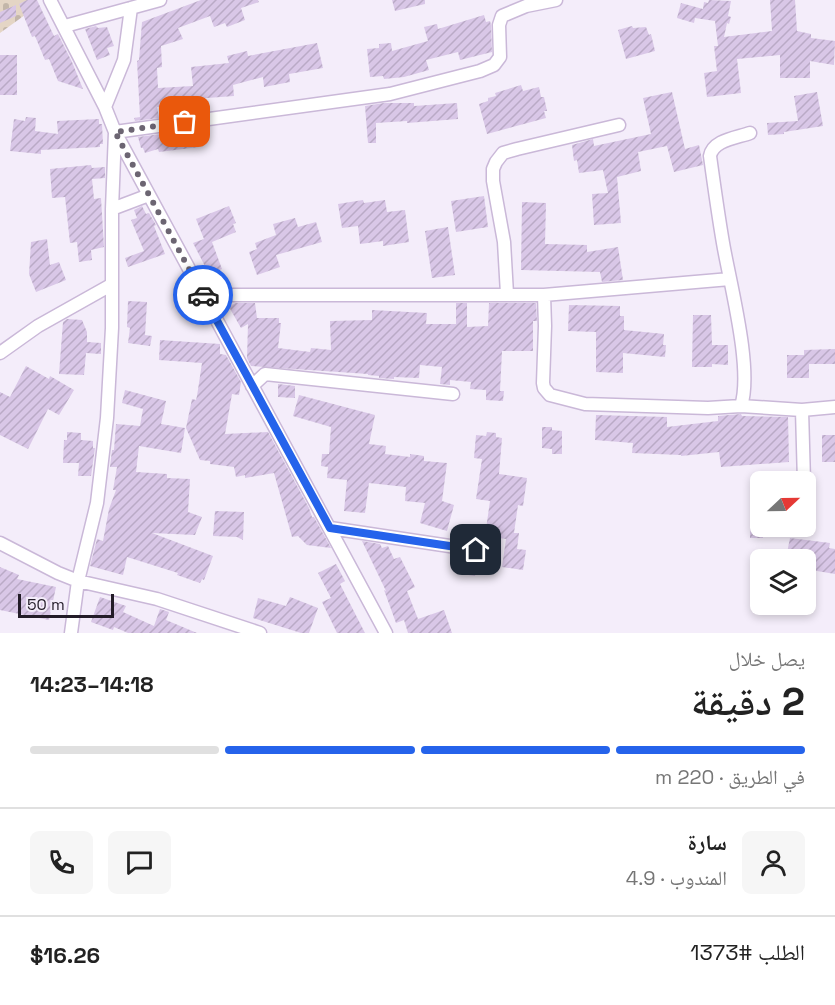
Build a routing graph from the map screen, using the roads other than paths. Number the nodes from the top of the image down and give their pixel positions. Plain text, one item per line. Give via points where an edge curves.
1 (50, 0) edge
2 (160, 0) edge
3 (556, 0) edge
4 (131, 8) junction
5 (64, 26) junction
6 (105, 107) junction
7 (619, 125) dead end
8 (115, 132) junction
9 (750, 133) dead end
10 (149, 195) junction
11 (112, 209) junction
12 (730, 279) junction
13 (111, 285) junction
14 (507, 294) junction
15 (203, 295) junction
16 (544, 295) junction
17 (0, 352) edge
18 (252, 386) junction
19 (453, 394) dead end
20 (741, 406) junction
21 (835, 407) edge
22 (802, 410) junction
23 (804, 471) edge
24 (330, 528) junction
25 (0, 543) edge
26 (476, 550) dead end
27 (78, 581) junction
28 (71, 633) edge
29 (260, 633) edge
30 (386, 633) edge

1 - 5 street
2 - 4 street
3 - 8 street via 502,16 500,57 494,65 480,71 390,94
4 - 5 street
4 - 6 street via 124,60
5 - 6 street
6 - 8 street
7 - 14 street via 518,148 503,153 495,162 493,181 504,242
8 - 10 street
8 - 11 street
9 - 12 street via 717,144 710,156
10 - 11 street
10 - 15 street
11 - 13 street
12 - 16 street
12 - 20 street via 745,382
13 - 17 street
13 - 27 street via 107,418 97,503
14 - 15 street
14 - 16 street
15 - 18 street
16 - 20 street via 543,383 550,395 585,404
18 - 19 street via 265,374
18 - 24 street
20 - 22 street
21 - 22 street
22 - 23 street
24 - 26 street
24 - 30 street
25 - 27 street
27 - 28 street
27 - 29 street via 158,599

